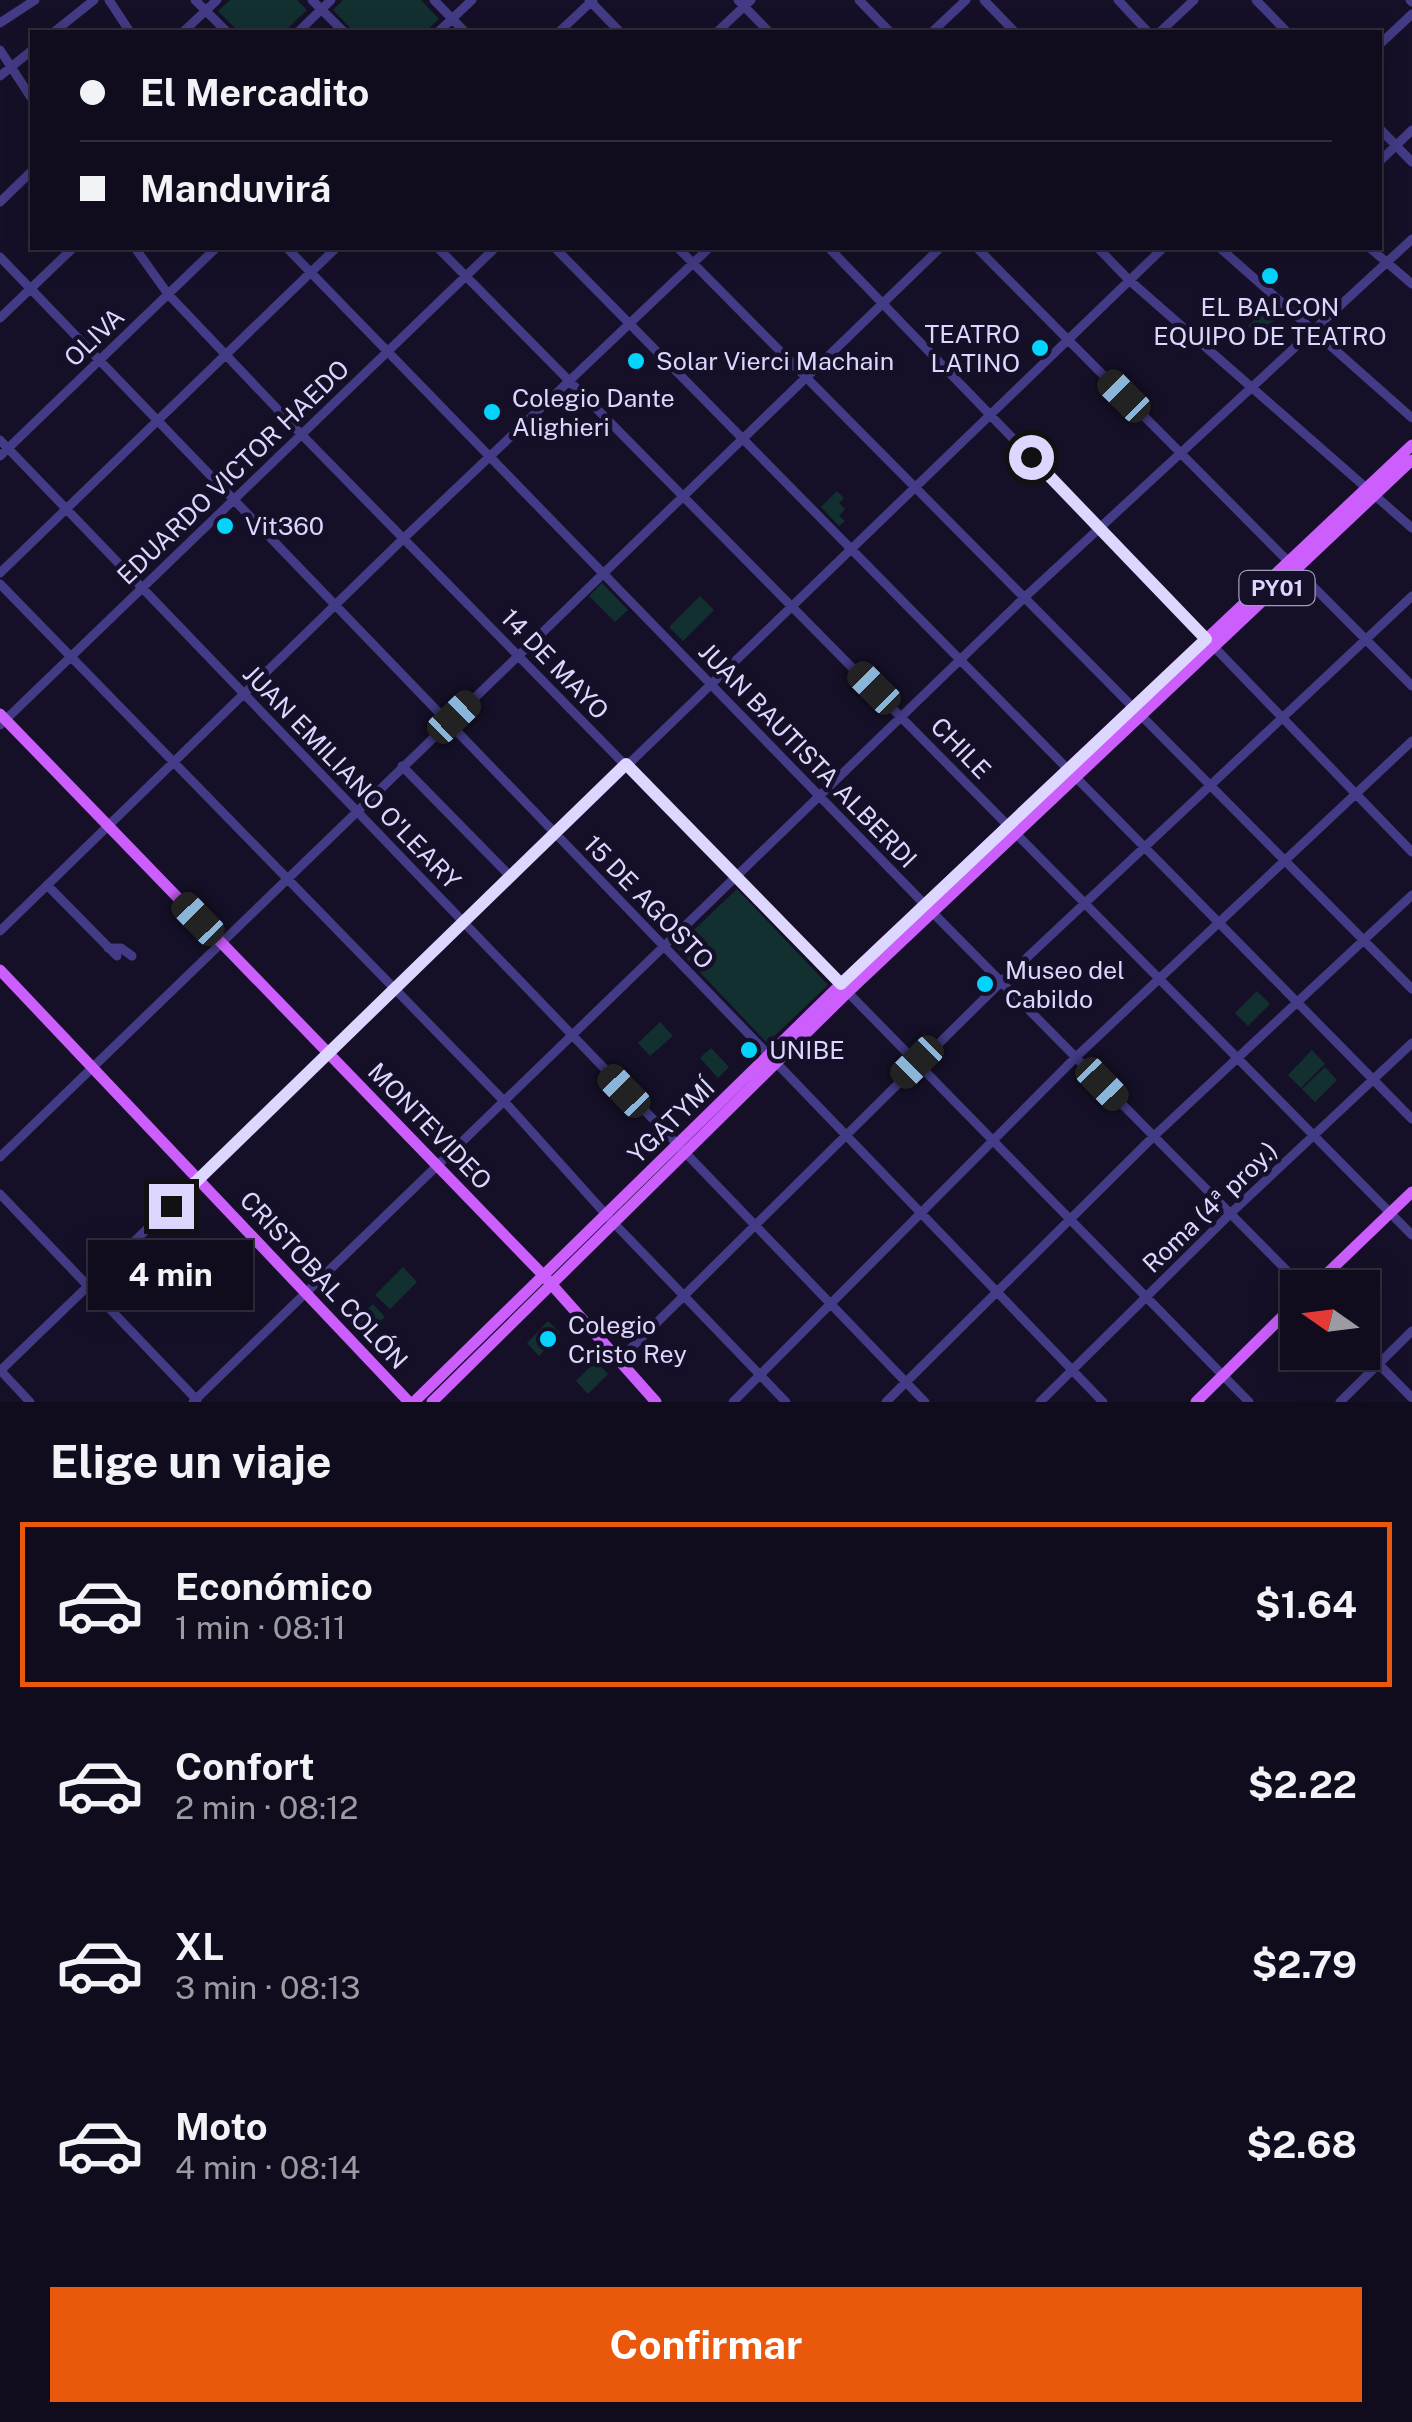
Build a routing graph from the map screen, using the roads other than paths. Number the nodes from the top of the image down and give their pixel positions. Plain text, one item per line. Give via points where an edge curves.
1 (35, 0) edge
2 (94, 0) edge
3 (109, 0) edge
4 (195, 0) edge
5 (217, 0) edge
6 (312, 0) edge
7 (331, 0) edge
8 (434, 0) edge
9 (472, 0) edge
10 (859, 0) edge
11 (966, 0) edge
12 (984, 0) edge
13 (1118, 0) edge
14 (1194, 0) edge
15 (1256, 0) edge
16 (591, 1) edge
17 (744, 2) edge
18 (322, 10) junction
19 (206, 11) junction
20 (1412, 14) edge
21 (452, 19) junction
22 (0, 24) edge
23 (56, 30) edge
24 (129, 30) edge
25 (185, 30) edge
26 (225, 30) edge
27 (300, 30) edge
28 (342, 30) edge
29 (440, 30) edge
30 (463, 30) edge
31 (561, 30) edge
32 (618, 30) edge
33 (719, 30) edge
34 (767, 30) edge
35 (888, 30) edge
36 (934, 30) edge
37 (1014, 30) edge
38 (1146, 30) edge
39 (1162, 30) edge
40 (1285, 30) edge
41 (1382, 42) edge
42 (0, 50) edge
43 (30, 52) edge
44 (12, 67) junction
45 (0, 76) edge
46 (30, 96) edge
47 (1412, 130) edge
48 (1382, 131) edge
49 (1396, 146) junction
50 (1382, 158) edge
51 (1412, 162) edge
52 (30, 173) edge
53 (0, 202) edge
54 (1412, 238) edge
55 (70, 250) edge
56 (135, 250) edge
57 (214, 250) edge
58 (288, 250) edge
59 (334, 250) edge
60 (440, 250) edge
61 (493, 250) edge
62 (557, 250) edge
63 (680, 250) edge
64 (708, 250) edge
65 (831, 250) edge
66 (938, 250) edge
67 (979, 250) edge
68 (1100, 250) edge
69 (1162, 250) edge
70 (1222, 250) edge
71 (1372, 250) edge
72 (0, 257) edge
73 (1387, 262) junction
74 (693, 263) junction
75 (311, 272) junction
76 (466, 276) junction
77 (1129, 280) junction
78 (1412, 284) edge
79 (30, 288) junction
80 (168, 294) junction
81 (883, 303) junction
82 (0, 318) edge
83 (630, 324) junction
84 (1313, 331) junction
85 (1067, 341) junction
86 (388, 350) junction
87 (226, 354) junction
88 (100, 360) junction
89 (806, 378) junction
90 (572, 382) junction
91 (1252, 386) junction
92 (990, 414) junction
93 (1412, 418) edge
94 (158, 420) junction
95 (301, 434) junction
96 (742, 439) junction
97 (1412, 445) edge
98 (3, 448) edge
99 (1180, 452) junction
100 (492, 458) junction
101 (1412, 460) edge
102 (914, 486) junction
103 (1371, 491) junction
104 (683, 496) junction
105 (234, 500) junction
106 (66, 508) junction
107 (1100, 528) junction
108 (1412, 528) edge
109 (404, 538) junction
110 (850, 548) junction
111 (1292, 565) junction
112 (604, 572) junction
113 (0, 573) edge
114 (0, 584) edge
115 (142, 588) junction
116 (1412, 596) edge
117 (1025, 597) junction
118 (335, 605) junction
119 (792, 605) junction
120 (1366, 640) junction
121 (1210, 643) junction
122 (518, 654) junction
123 (71, 657) junction
124 (960, 660) junction
125 (711, 683) junction
126 (1412, 686) edge
127 (244, 694) junction
128 (1138, 712) junction
129 (902, 716) junction
130 (1284, 718) junction
131 (2, 720) edge
132 (448, 722) junction
133 (1412, 741) edge
134 (174, 763) junction
135 (626, 764) junction
136 (402, 766) junction
137 (1072, 775) junction
138 (1210, 785) junction
139 (1358, 792) junction
140 (820, 795) junction
141 (356, 810) junction
142 (108, 826) junction
143 (1014, 831) junction
144 (556, 834) junction
145 (1143, 848) junction
146 (1412, 852) edge
147 (1286, 860) junction
148 (736, 876) junction
149 (511, 877) junction
150 (286, 878) junction
151 (48, 885) junction
152 (1412, 895) edge
153 (1085, 903) junction
154 (929, 909) junction
155 (464, 922) junction
156 (1218, 924) junction
157 (0, 931) edge
158 (1363, 940) junction
159 (221, 942) junction
160 (664, 946) junction
161 (132, 956) dead end
162 (0, 970) edge
163 (1160, 979) junction
164 (1002, 981) junction
165 (845, 988) junction
166 (394, 989) junction
167 (1412, 989) edge
168 (1296, 1002) junction
169 (572, 1035) junction
170 (1412, 1043) edge
171 (328, 1053) junction
172 (1076, 1058) junction
173 (1237, 1058) junction
174 (774, 1060) junction
175 (917, 1062) junction
176 (93, 1068) junction
177 (1373, 1080) junction
178 (504, 1101) junction
179 (1412, 1119) edge
180 (845, 1134) junction
181 (1314, 1135) junction
182 (1154, 1136) junction
183 (994, 1140) junction
184 (681, 1150) junction
185 (0, 1157) edge
186 (437, 1166) junction
187 (198, 1179) junction
188 (1412, 1192) edge
189 (0, 1194) edge
190 (1390, 1212) junction
191 (921, 1213) junction
192 (1230, 1213) junction
193 (610, 1219) junction
194 (1070, 1219) junction
195 (754, 1226) junction
196 (1412, 1235) edge
197 (1289, 1270) edge
198 (1327, 1270) edge
199 (548, 1280) junction
200 (90, 1286) junction
201 (997, 1292) junction
202 (305, 1294) junction
203 (684, 1296) junction
204 (1146, 1297) junction
205 (830, 1304) junction
206 (1280, 1319) edge
207 (1412, 1331) edge
208 (619, 1360) junction
209 (1380, 1362) edge
210 (1380, 1366) edge
211 (0, 1370) edge
212 (1072, 1370) junction
213 (1372, 1370) edge
214 (760, 1375) junction
215 (1222, 1376) junction
216 (906, 1382) junction
217 (1412, 1398) edge
218 (196, 1401) edge
219 (30, 1402) edge
220 (412, 1402) edge
221 (432, 1402) edge
222 (656, 1402) edge
223 (733, 1402) edge
224 (786, 1402) edge
225 (886, 1402) edge
226 (924, 1402) edge
227 (1040, 1402) edge
228 (1103, 1402) edge
229 (1196, 1402) edge
230 (1248, 1402) edge
231 (1340, 1402) edge

1 - 22 street
2 - 23 street
3 - 24 street
4 - 19 street
5 - 19 street
6 - 18 street
7 - 18 street
8 - 21 street
9 - 21 street
10 - 35 street
11 - 36 street
12 - 37 street
13 - 38 street
14 - 39 street
15 - 40 street
16 - 31 street
16 - 32 street
17 - 33 street
17 - 34 street
18 - 27 street
18 - 28 street
19 - 25 street
19 - 26 street
20 - 41 street
21 - 29 street
21 - 30 street
42 - 44 street
43 - 44 street
44 - 45 street
44 - 46 street
47 - 49 street
48 - 49 street
49 - 50 street
49 - 51 street
52 - 53 street
54 - 73 street
55 - 79 street
56 - 80 street, 14 DE MAYO
57 - 80 street, OLIVA
58 - 75 street, JUAN BAUTISTA ALBERDI
59 - 75 street
60 - 76 street, CHILE
61 - 76 street, EDUARDO VICTOR HAEDO
62 - 83 street
63 - 74 street
64 - 74 street
65 - 81 street
66 - 81 street
67 - 85 street
68 - 77 street
69 - 77 street
70 - 84 street
71 - 73 street
72 - 79 street, 15 DE AGOSTO
73 - 78 street
73 - 84 street
74 - 83 street
74 - 89 street
75 - 86 street, JUAN BAUTISTA ALBERDI
75 - 87 street
76 - 86 street, EDUARDO VICTOR HAEDO
76 - 90 street, CHILE
77 - 85 street
77 - 91 street
79 - 82 street
79 - 88 street, 15 DE AGOSTO
80 - 87 street, 14 DE MAYO
80 - 88 street, OLIVA
81 - 89 street
81 - 92 street
83 - 90 street
83 - 96 street
84 - 91 street
84 - 93 street
85 - 92 street
85 - 99 street
86 - 95 street, EDUARDO VICTOR HAEDO
86 - 100 street, JUAN BAUTISTA ALBERDI
87 - 94 street
87 - 95 street, 14 DE MAYO
88 - 94 street, 15 DE AGOSTO
88 - 98 street, OLIVA
89 - 96 street
89 - 102 street
90 - 100 street
90 - 104 street, CHILE
91 - 99 street
91 - 103 street
92 - 102 street
92 - 107 street
94 - 105 street, 15 DE AGOSTO
94 - 106 street
95 - 105 street, EDUARDO VICTOR HAEDO
95 - 109 street, 14 DE MAYO
96 - 104 street
96 - 110 street
97 - 103 main road, PY01
98 - 106 street, JUAN EMILIANO O'LEARY
99 - 107 street
99 - 111 street
100 - 109 street
100 - 112 street, JUAN BAUTISTA ALBERDI
101 - 103 main road, PY01
102 - 110 street
102 - 117 street
103 - 108 street
103 - 111 main road, PY01
104 - 112 street
104 - 119 street, CHILE
105 - 115 street, EDUARDO VICTOR HAEDO
105 - 118 street, 15 DE AGOSTO
106 - 113 street
106 - 115 street, JUAN EMILIANO O'LEARY
107 - 117 street
107 - 121 street
109 - 118 street
109 - 122 street, 14 DE MAYO
110 - 119 street
110 - 124 street
111 - 120 street
111 - 121 main road, PY01
112 - 122 street
112 - 125 street, JUAN BAUTISTA ALBERDI
114 - 123 street
115 - 123 street, EDUARDO VICTOR HAEDO
115 - 127 street, JUAN EMILIANO O'LEARY
116 - 120 street
117 - 124 street
117 - 128 street
118 - 127 street
118 - 132 street, 15 DE AGOSTO
119 - 125 street
119 - 129 street, CHILE
120 - 126 street
120 - 130 street
121 - 128 main road, PY01
121 - 130 street
122 - 132 street
122 - 135 street, 14 DE MAYO
123 - 131 street, EDUARDO VICTOR HAEDO
123 - 134 street
124 - 129 street
124 - 137 street
125 - 135 street
125 - 140 street, JUAN BAUTISTA ALBERDI
127 - 134 street
127 - 141 street, JUAN EMILIANO O'LEARY
128 - 137 main road, YGATYMÍ
128 - 138 street
129 - 140 street
129 - 143 street, CHILE
130 - 138 street
130 - 139 street
131 - 142 main road, MONTEVIDEO
132 - 136 street
132 - 144 street, 15 DE AGOSTO
133 - 139 street
134 - 142 street
134 - 150 street
135 - 144 street
135 - 148 street, 14 DE MAYO
136 - 141 street
136 - 149 street
137 - 143 main road, YGATYMÍ
137 - 145 street
138 - 145 street
138 - 147 street
139 - 146 street
139 - 147 street
140 - 148 street
140 - 154 street, JUAN BAUTISTA ALBERDI
141 - 150 street
141 - 155 street, JUAN EMILIANO O'LEARY
142 - 151 street
142 - 159 main road, MONTEVIDEO
143 - 153 street, CHILE
143 - 154 main road, YGATYMÍ
144 - 149 street
144 - 160 street, 15 DE AGOSTO
145 - 153 street
145 - 156 street
147 - 156 street
147 - 158 street
148 - 160 street
148 - 165 street, 14 DE MAYO
149 - 155 street
150 - 159 street
150 - 166 street
151 - 157 street
151 - 161 street via 112,952 121,948
152 - 158 street
153 - 163 street, CHILE
153 - 164 street
154 - 164 street, JUAN BAUTISTA ALBERDI
154 - 165 main road, YGATYMÍ
155 - 166 street
155 - 169 street, JUAN EMILIANO O'LEARY
156 - 163 street
156 - 168 street
158 - 167 street
158 - 168 street
159 - 171 main road, MONTEVIDEO
159 - 176 street
160 - 169 street
160 - 174 street, 15 DE AGOSTO
162 - 176 main road, CRISTOBAL COLÓN
163 - 172 street
163 - 173 street, CHILE
164 - 172 street, JUAN BAUTISTA ALBERDI
164 - 175 street
165 - 174 main road, YGATYMÍ
165 - 175 street, 14 DE MAYO
166 - 171 street
166 - 178 street
168 - 173 street
168 - 177 street
169 - 178 street
169 - 184 street, JUAN EMILIANO O'LEARY
170 - 177 street, Roma (4ª proy.)
171 - 186 main road, MONTEVIDEO
171 - 187 street
172 - 182 street, JUAN BAUTISTA ALBERDI
172 - 183 street
173 - 181 street, CHILE
173 - 182 street
174 - 180 street, 15 DE AGOSTO
174 - 184 main road, YGATYMÍ
175 - 180 street
175 - 183 street, 14 DE MAYO
176 - 185 street
176 - 187 main road, CRISTOBAL COLÓN
177 - 179 street
177 - 181 street, Roma (4ª proy.)
178 - 186 street
178 - 193 street
180 - 191 street, 15 DE AGOSTO
180 - 195 street
181 - 190 street, CHILE
181 - 192 street, Roma (4ª proy.)
182 - 192 street, JUAN BAUTISTA ALBERDI
182 - 194 street
183 - 191 street
183 - 194 street, 14 DE MAYO
184 - 193 main road, YGATYMÍ
184 - 195 street, JUAN EMILIANO O'LEARY
186 - 199 main road, MONTEVIDEO
186 - 202 street
187 - 200 street
187 - 202 main road, CRISTOBAL COLÓN
188 - 190 main road
189 - 200 street
190 - 196 street, CHILE
190 - 198 main road
191 - 201 street, 15 DE AGOSTO
191 - 205 street
192 - 197 street, JUAN BAUTISTA ALBERDI
192 - 204 street, Roma (4ª proy.)
193 - 199 main road, YGATYMÍ
193 - 203 street
194 - 201 street
194 - 204 street, 14 DE MAYO
195 - 203 street
195 - 205 street, JUAN EMILIANO O'LEARY
199 - 208 main road, MONTEVIDEO
199 - 220 main road, YGATYMÍ
199 - 221 main road, YGATYMÍ
200 - 211 street
200 - 218 street
201 - 212 street, 15 DE AGOSTO
201 - 216 street
202 - 218 street
202 - 220 main road, CRISTOBAL COLÓN
203 - 208 street
203 - 214 street
204 - 212 street, Roma (4ª proy.)
204 - 215 street, 14 DE MAYO
205 - 214 street
205 - 216 street, JUAN EMILIANO O'LEARY
206 - 215 main road
207 - 209 street
208 - 222 main road, MONTEVIDEO
210 - 217 street
211 - 219 street
212 - 227 street, Roma (4ª proy.)
212 - 228 street, 15 DE AGOSTO
213 - 231 street
214 - 223 street
214 - 224 street
215 - 229 main road
215 - 230 street, 14 DE MAYO
216 - 225 street
216 - 226 street, JUAN EMILIANO O'LEARY

